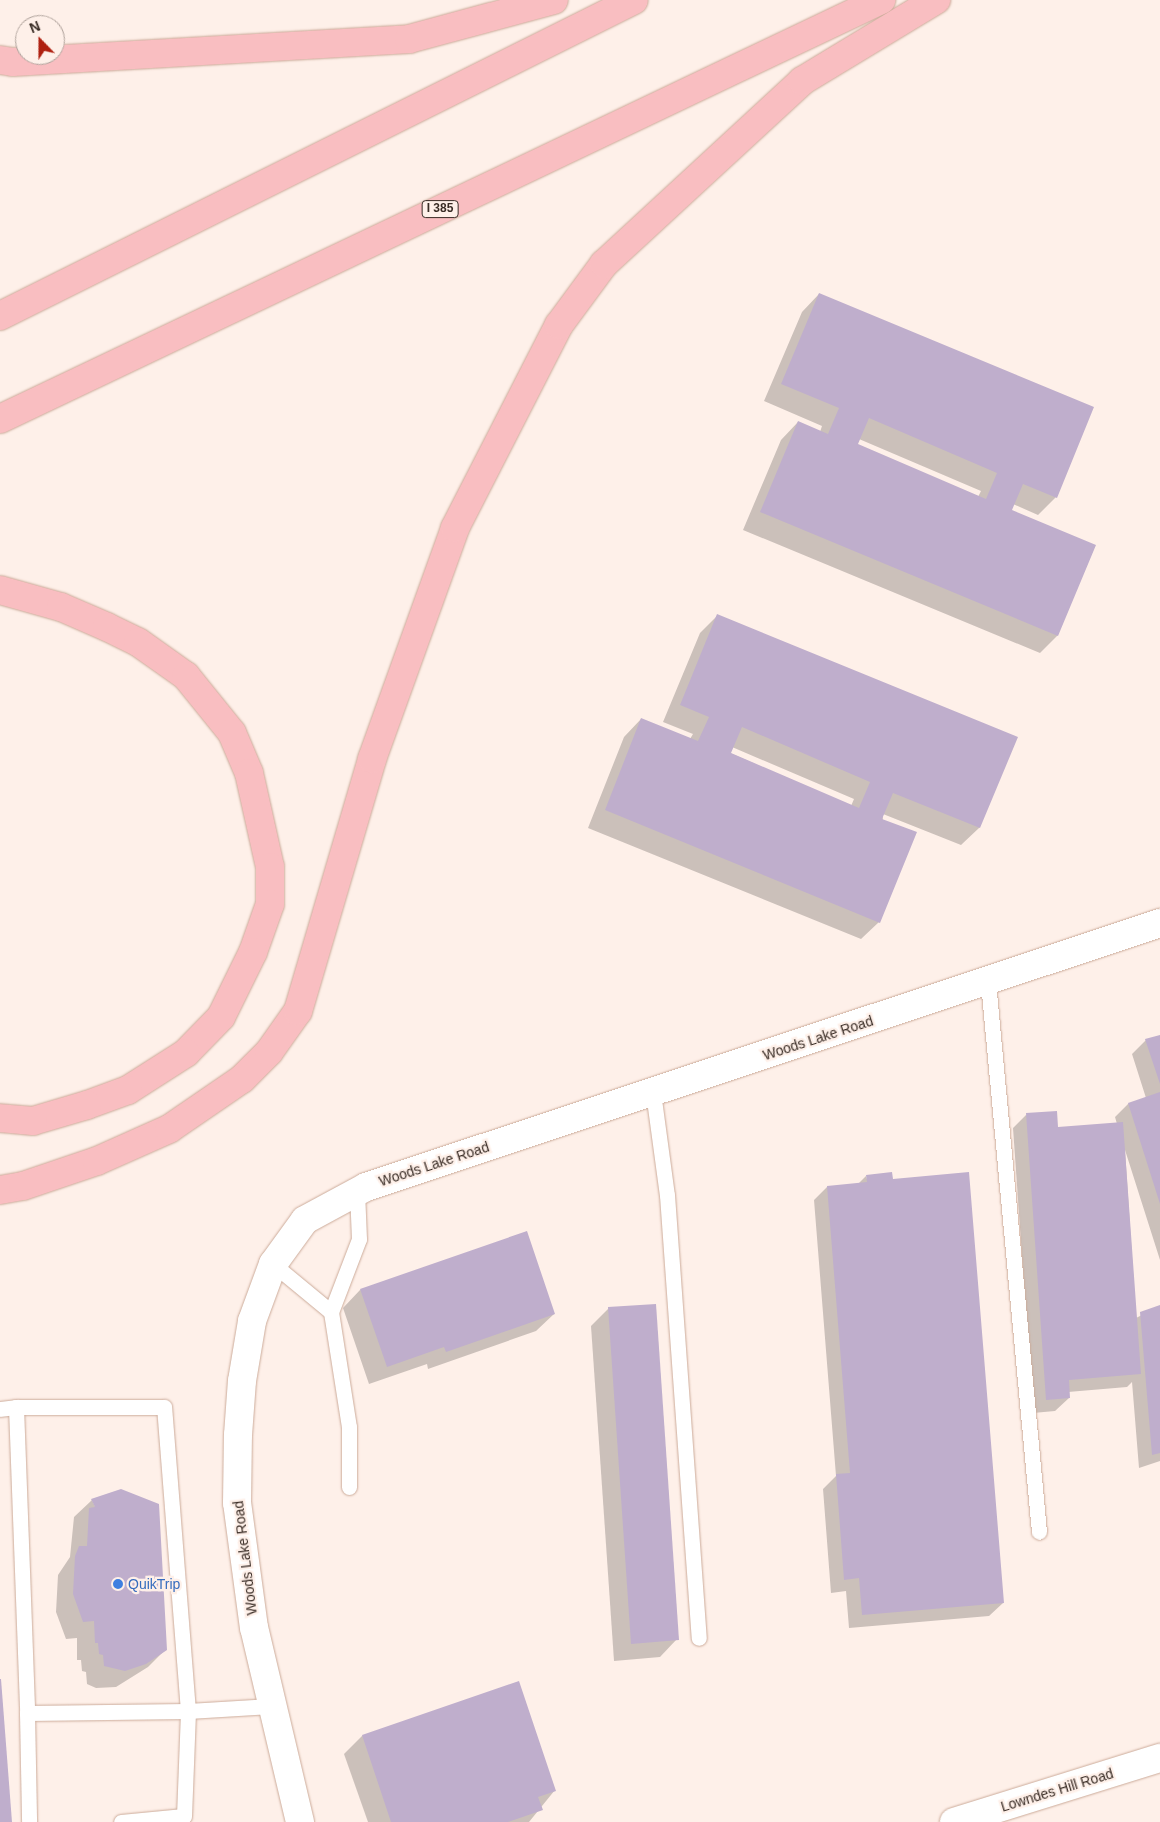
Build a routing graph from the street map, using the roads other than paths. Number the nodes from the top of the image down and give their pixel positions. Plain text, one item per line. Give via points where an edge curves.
1 (554, 0) edge
2 (634, 0) edge
3 (881, 0) edge
4 (936, 0) edge
5 (0, 60) edge
6 (0, 316) edge
7 (0, 419) edge
8 (0, 590) edge
9 (1160, 923) edge
10 (988, 982) junction
11 (653, 1092) junction
12 (0, 1118) edge
13 (0, 1190) edge
14 (357, 1191) junction
15 (273, 1264) junction
16 (331, 1312) junction
17 (16, 1407) junction
18 (0, 1409) edge
19 (348, 1487) dead end
20 (1039, 1532) dead end
21 (700, 1638) dead end
22 (272, 1706) junction
23 (188, 1711) junction
24 (27, 1713) junction
25 (1160, 1758) edge
26 (29, 1822) edge
27 (121, 1822) edge
28 (300, 1822) edge
29 (954, 1822) edge

1 - 5 highway via 409,39 12,62
2 - 6 highway
3 - 7 highway, I 385
4 - 13 highway via 802,81 604,264 559,325 455,528 372,759 298,1011 269,1052 242,1079 169,1129 97,1161 23,1186
8 - 12 highway via 61,607 107,626 138,642 186,676 232,733 249,773 270,867 270,904 253,952 221,1017 186,1053 128,1090 87,1105 33,1121
9 - 10 street, Woods Lake Road
10 - 11 street, Woods Lake Road
10 - 20 lane
11 - 14 street, Woods Lake Road
11 - 21 lane via 667,1194
14 - 15 street, Woods Lake Road via 305,1220 288,1238
14 - 16 lane via 360,1239
15 - 16 lane
15 - 22 street, Woods Lake Road via 252,1321 242,1381 238,1435 242,1550 254,1628
16 - 19 lane via 349,1427
17 - 18 lane
17 - 23 lane via 164,1407
17 - 24 lane
22 - 23 lane
22 - 28 street, Woods Lake Road
23 - 24 lane
23 - 27 lane via 184,1816
24 - 26 lane
25 - 29 street, Lowndes Hill Road

